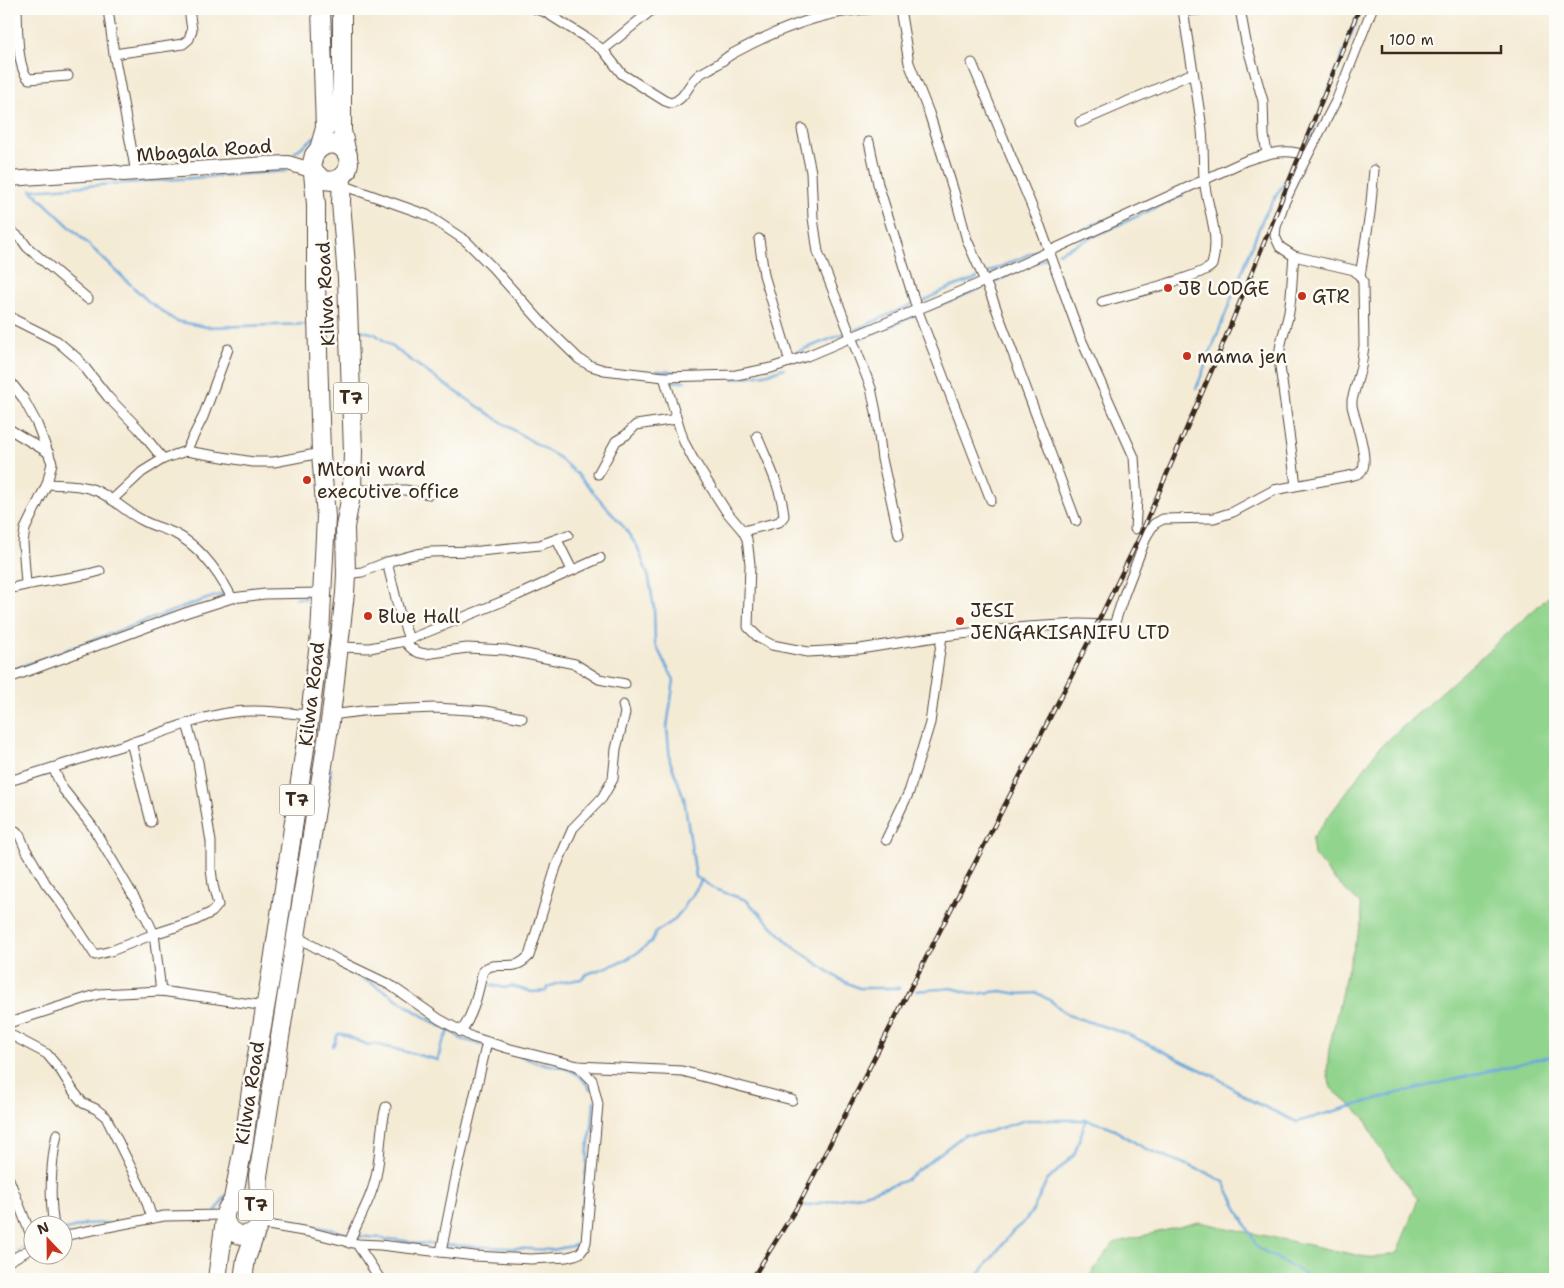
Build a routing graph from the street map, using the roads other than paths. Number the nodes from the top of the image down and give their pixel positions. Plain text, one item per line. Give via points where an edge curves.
1 (17, 9) edge
2 (108, 9) edge
3 (189, 9) edge
4 (321, 9) edge
5 (342, 9) edge
6 (536, 9) edge
7 (653, 9) edge
8 (869, 9) edge
9 (900, 9) edge
10 (1210, 9) edge
11 (1240, 9) edge
12 (1372, 9) edge
13 (1183, 10) edge
14 (836, 11) edge
15 (603, 50) junction
16 (114, 54) junction
17 (972, 64) dead end
18 (1193, 73) junction
19 (68, 76) dead end
20 (1080, 122) dead end
21 (802, 129) dead end
22 (869, 142) dead end
23 (319, 149) junction
24 (1268, 154) junction
25 (1308, 156) junction
26 (288, 163) junction
27 (314, 170) junction
28 (1374, 170) dead end
29 (129, 174) junction
30 (347, 174) junction
31 (1204, 179) junction
32 (9, 180) edge
33 (9, 188) edge
34 (9, 229) edge
35 (759, 239) dead end
36 (1050, 252) junction
37 (1294, 256) junction
38 (1360, 276) junction
39 (985, 280) junction
40 (88, 299) dead end
41 (1102, 302) dead end
42 (917, 309) junction
43 (9, 315) edge
44 (852, 336) junction
45 (228, 349) dead end
46 (790, 362) junction
47 (664, 377) junction
48 (9, 380) edge
49 (676, 418) junction
50 (9, 429) edge
51 (757, 436) dead end
52 (186, 451) junction
53 (50, 453) junction
54 (321, 453) junction
55 (163, 459) junction
56 (598, 474) dead end
57 (47, 484) junction
58 (1296, 485) junction
59 (352, 490) junction
60 (430, 494) dead end
61 (112, 500) junction
62 (991, 500) dead end
63 (1076, 521) dead end
64 (1134, 529) dead end
65 (743, 532) junction
66 (568, 535) dead end
67 (899, 535) dead end
68 (557, 540) junction
69 (600, 558) dead end
70 (387, 562) junction
71 (572, 570) junction
72 (100, 571) dead end
73 (346, 574) junction
74 (26, 584) junction
75 (9, 589) edge
76 (322, 594) junction
77 (232, 598) junction
78 (942, 636) junction
79 (407, 640) junction
80 (339, 647) junction
81 (9, 678) edge
82 (625, 684) dead end
83 (623, 705) dead end
84 (310, 715) junction
85 (331, 715) junction
86 (522, 718) dead end
87 (187, 724) junction
88 (131, 742) junction
89 (53, 768) junction
90 (9, 781) edge
91 (151, 822) dead end
92 (9, 834) edge
93 (886, 840) dead end
94 (154, 934) junction
95 (297, 937) junction
96 (161, 991) junction
97 (265, 1006) junction
98 (9, 1023) edge
99 (461, 1032) junction
100 (9, 1034) edge
101 (487, 1042) junction
102 (578, 1066) junction
103 (792, 1100) dead end
104 (386, 1107) dead end
105 (56, 1134) dead end
106 (9, 1179) edge
107 (228, 1213) junction
108 (23, 1216) edge
109 (53, 1216) edge
110 (152, 1218) junction
111 (260, 1221) junction
112 (72, 1234) edge
113 (353, 1244) junction
114 (441, 1252) junction
115 (22, 1254) edge
116 (9, 1261) edge
117 (217, 1279) edge
118 (243, 1279) edge
119 (380, 1279) edge

1 - 19 street via 20,56 25,75 29,78
2 - 16 street
3 - 16 street via 192,30 183,44
4 - 23 highway, T7 via 325,128
5 - 30 highway, Kilwa Road / T7 via 342,131
6 - 15 street
7 - 15 street
8 - 14 street
9 - 39 street via 909,64 929,113 967,240
10 - 13 street
11 - 24 street via 1262,101
12 - 25 street via 1337,99
13 - 18 street
14 - 15 street via 730,55 698,76 680,99 671,103 622,74
16 - 29 street
17 - 36 street
18 - 20 street
18 - 31 street via 1202,129
21 - 44 street via 811,172 818,252
22 - 42 street via 880,192
23 - 26 street, Mbagala Road
23 - 27 highway, T7 via 312,163
23 - 30 highway via 335,144 342,148
24 - 25 street via 1290,151
24 - 31 street
25 - 37 street via 1284,203 1276,227 1275,236 1280,247
26 - 27 street, Mbagala Road
26 - 29 street, Mbagala Road
27 - 30 highway via 328,181 338,180
27 - 54 highway, Kilwa Road / T7
28 - 38 street
29 - 32 street, Mbagala Road via 111,172
29 - 33 street, Mbagala Road via 111,180
30 - 47 street via 428,215 466,241 579,359 604,370
30 - 59 highway, Kilwa Road / T7 via 341,202 347,278
31 - 36 street
31 - 41 street via 1215,231 1211,268
34 - 40 street
35 - 46 street via 764,275
36 - 39 street
36 - 64 street via 1081,339 1134,457
37 - 38 street via 1343,266
37 - 58 street via 1291,296 1278,359
38 - 58 street via 1364,346 1352,406 1364,466 1354,475
39 - 42 street
39 - 63 street
42 - 44 street
42 - 62 street
43 - 55 street via 57,341 78,360
44 - 46 street
44 - 67 street via 871,388
45 - 52 street
46 - 47 street via 736,375
47 - 49 street
48 - 53 street via 23,398
49 - 56 street via 633,427 616,441
49 - 65 street via 699,471
50 - 53 street
51 - 65 street via 776,483 784,516 779,522
52 - 54 street via 253,462 274,462
52 - 55 street
53 - 57 street via 52,463
54 - 76 highway, Kilwa Road / T7 via 326,517
55 - 61 street via 142,472
57 - 61 street via 84,486
57 - 74 street via 25,529
58 - 78 street via 1274,490 1233,512 1214,518 1156,522 1146,535 1114,625 1062,624
59 - 60 street via 405,490
59 - 73 highway, Kilwa Road / T7 via 345,526
61 - 77 street via 140,519 174,533 190,544 217,572
65 - 78 street via 749,547 750,564 748,627 772,645 808,652 860,649
66 - 68 street
68 - 70 street via 540,545 429,552
68 - 71 street
69 - 71 street
70 - 73 street via 362,572
70 - 79 street
71 - 79 street
72 - 74 street
73 - 80 highway, Kilwa Road / T7
74 - 75 street
76 - 77 street via 265,594
76 - 84 highway, Kilwa Road / T7
77 - 81 street
78 - 93 street via 930,723 909,792
79 - 80 street via 370,648
79 - 82 street via 409,647 426,654 478,648 558,660 575,664 599,679
80 - 85 highway, Kilwa Road / T7
83 - 99 street via 625,714 613,779 602,798 573,828 556,867 529,956 515,965 486,967 470,1019
84 - 87 street via 234,712
84 - 97 highway, Kilwa Road / T7
85 - 86 street via 435,708 486,711
85 - 95 highway, Kilwa Road / T7
87 - 88 street
87 - 94 street via 198,762 218,905 199,919
88 - 89 street
88 - 91 street
89 - 90 street
89 - 94 street via 63,789 92,826
92 - 94 street via 16,831 20,836 46,884 95,955
94 - 96 street
95 - 99 street via 390,985
95 - 111 highway, Kilwa Road / T7 via 258,1176
96 - 97 street
96 - 98 street via 99,994
97 - 107 highway, Kilwa Road / T7 via 243,1148
99 - 101 street
100 - 110 street via 47,1054 83,1103 106,1116 144,1194
101 - 102 street
101 - 114 street
102 - 103 street via 682,1071
102 - 114 street via 592,1080 598,1104 584,1248 575,1256 531,1259
104 - 113 street via 378,1170
105 - 109 street via 52,1160
106 - 108 street
107 - 110 street
107 - 111 highway, T7 via 243,1200 248,1200 258,1207
107 - 111 highway, T7 via 230,1230 240,1235 247,1235
107 - 117 highway, Kilwa Road / T7
110 - 112 street
111 - 113 street
111 - 118 highway, Kilwa Road / T7 via 246,1259
113 - 114 street
113 - 119 street
115 - 116 street

